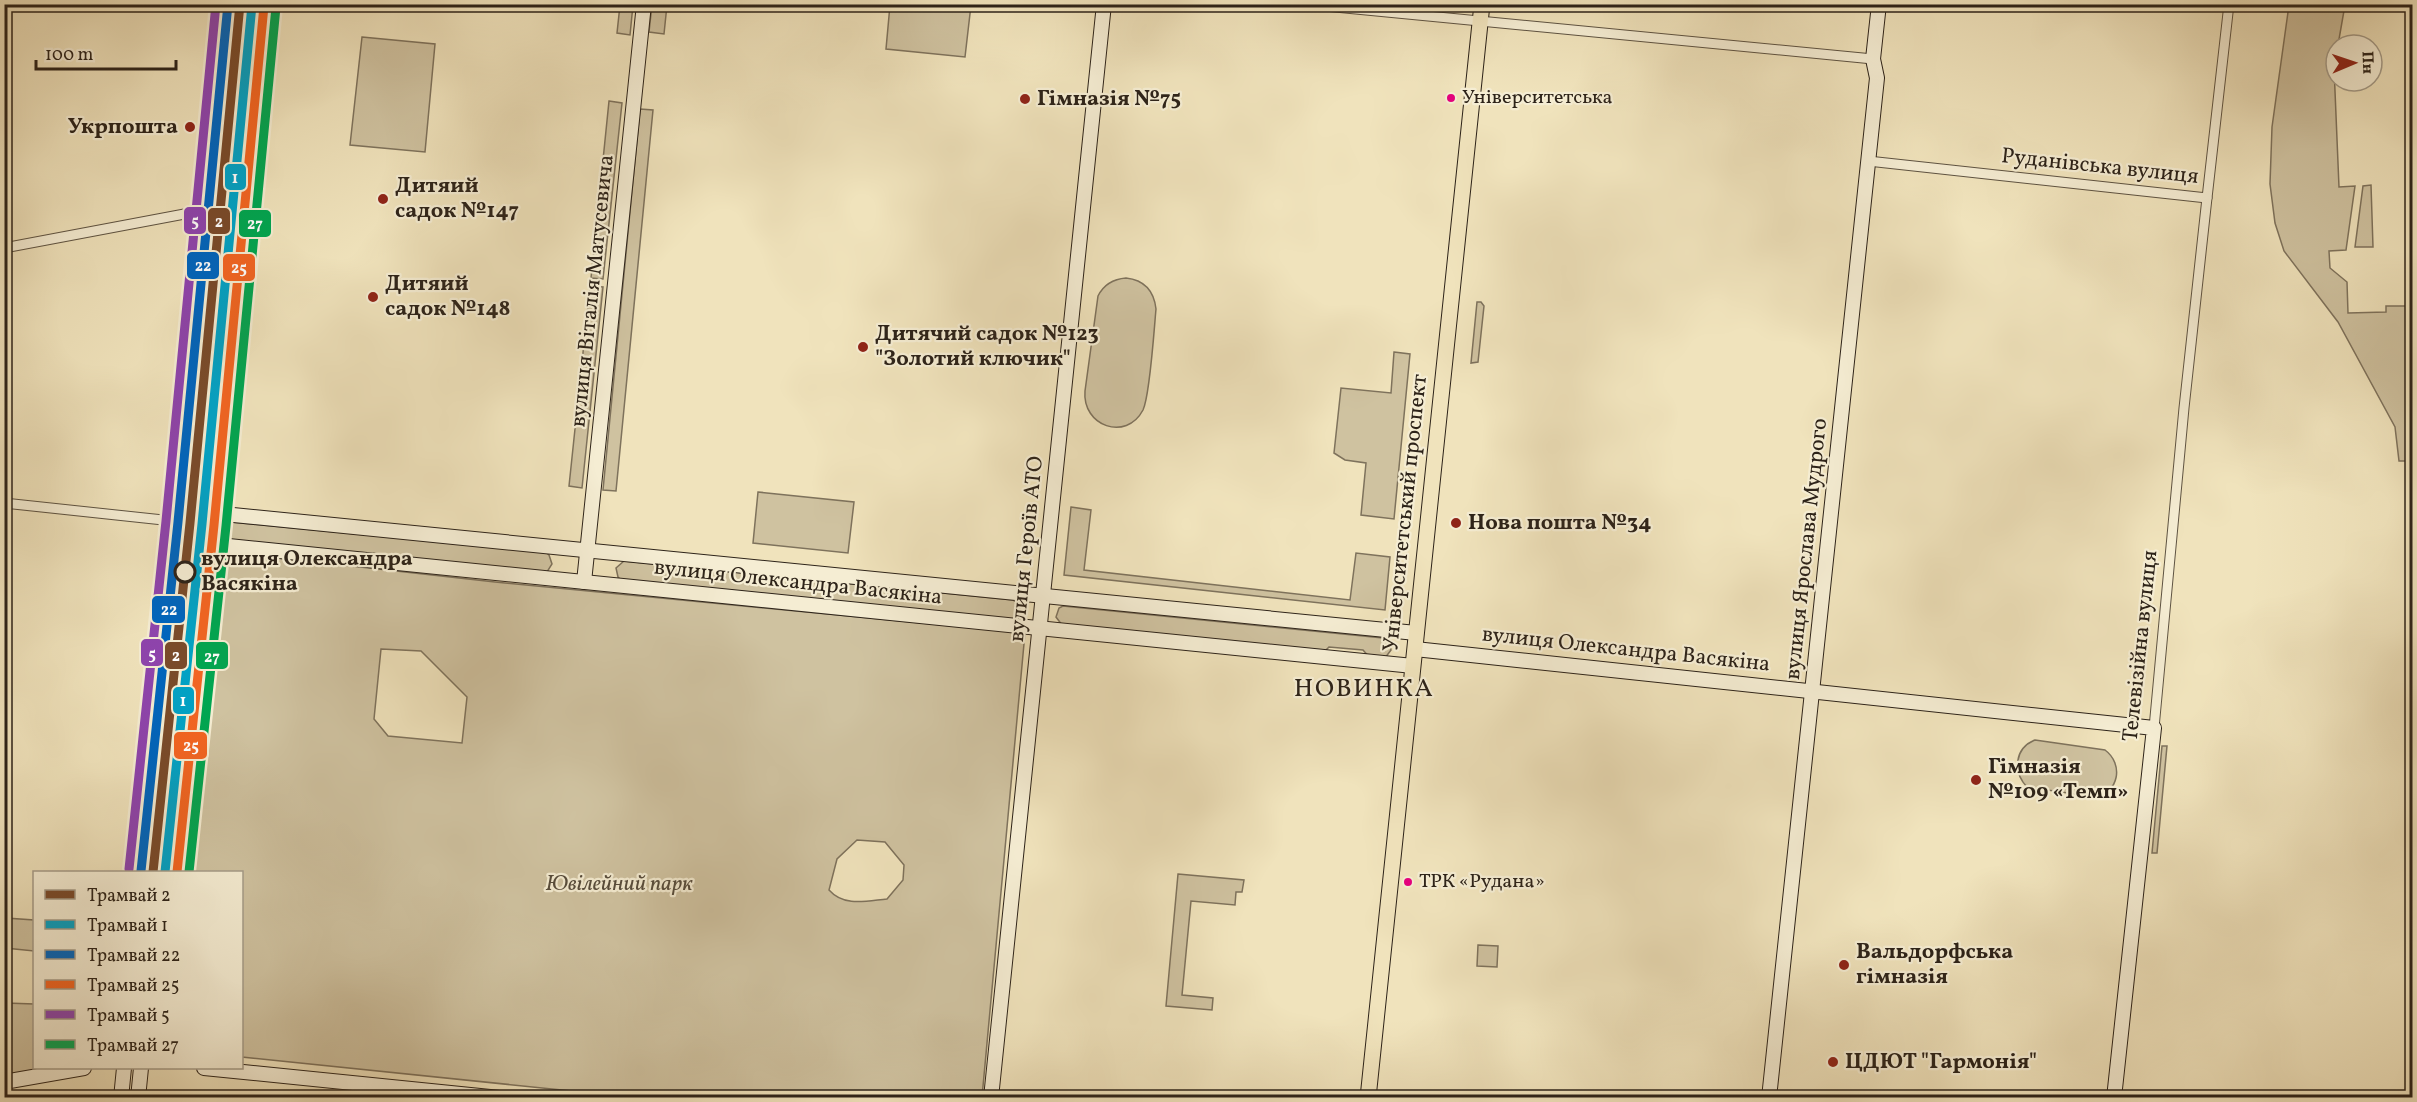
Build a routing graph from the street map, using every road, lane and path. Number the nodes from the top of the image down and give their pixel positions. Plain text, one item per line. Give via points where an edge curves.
1 (229, 4) edge
2 (244, 4) edge
3 (644, 4) edge
4 (1104, 4) edge
5 (1304, 4) edge
6 (1482, 4) edge
7 (1879, 4) edge
8 (2229, 4) edge
9 (1480, 21) junction
10 (1873, 59) junction
11 (1868, 160) junction
12 (2207, 198) junction
13 (211, 209) junction
14 (4, 248) edge
15 (4, 503) edge
16 (187, 514) junction
17 (180, 541) junction
18 (194, 543) junction
19 (587, 549) junction
20 (584, 582) junction
21 (1042, 597) junction
22 (1040, 628) junction
23 (1416, 633) junction
24 (1415, 649) junction
25 (1413, 666) junction
26 (1813, 691) junction
27 (2154, 728) junction
28 (145, 871) edge
29 (161, 871) edge
30 (78, 1069) edge
31 (123, 1069) edge
32 (141, 1069) edge
33 (214, 1069) edge
34 (4, 1082) edge
35 (121, 1098) edge
36 (138, 1098) edge
37 (500, 1098) edge
38 (991, 1098) edge
39 (1368, 1098) edge
40 (1769, 1098) edge
41 (2114, 1098) edge

1 - 13 street
2 - 16 street
3 - 19 street, вулиця Віталія Матусевича
4 - 21 street, вулиця Героїв АТО
5 - 9 street
6 - 9 main road, Університетський проспект
7 - 10 street, вулиця Ярослава Мудрого
8 - 12 street, Руданівська вулиця
9 - 10 street
9 - 23 main road, Університетський проспект
10 - 11 street, вулиця Ярослава Мудрого via 1877,78
11 - 12 street, Руданівська вулиця
11 - 26 street, вулиця Ярослава Мудрого
12 - 27 street, Телевізійна вулиця
13 - 14 street
13 - 16 street
15 - 16 street
16 - 17 street
16 - 18 street
16 - 19 street, вулиця Олександра Васякіна
17 - 18 street, вулиця Олександра Васякіна
17 - 28 street
18 - 20 street, вулиця Олександра Васякіна
18 - 29 street
19 - 20 street, вулиця Віталія Матусевича
19 - 21 street, вулиця Олександра Васякіна
20 - 22 street, вулиця Олександра Васякіна
21 - 22 street, вулиця Героїв АТО
21 - 23 street, вулиця Олександра Васякіна
22 - 25 street, вулиця Олександра Васякіна
22 - 38 street, вулиця Героїв АТО
23 - 24 main road, Університетський проспект
24 - 25 main road, Університетський проспект
24 - 26 street, вулиця Олександра Васякіна
25 - 39 main road, Університетський проспект
26 - 27 street, вулиця Олександра Васякіна
26 - 40 street, вулиця Ярослава Мудрого
27 - 41 street, Телевізійна вулиця
30 - 34 street
31 - 35 street
32 - 36 street
33 - 37 street

